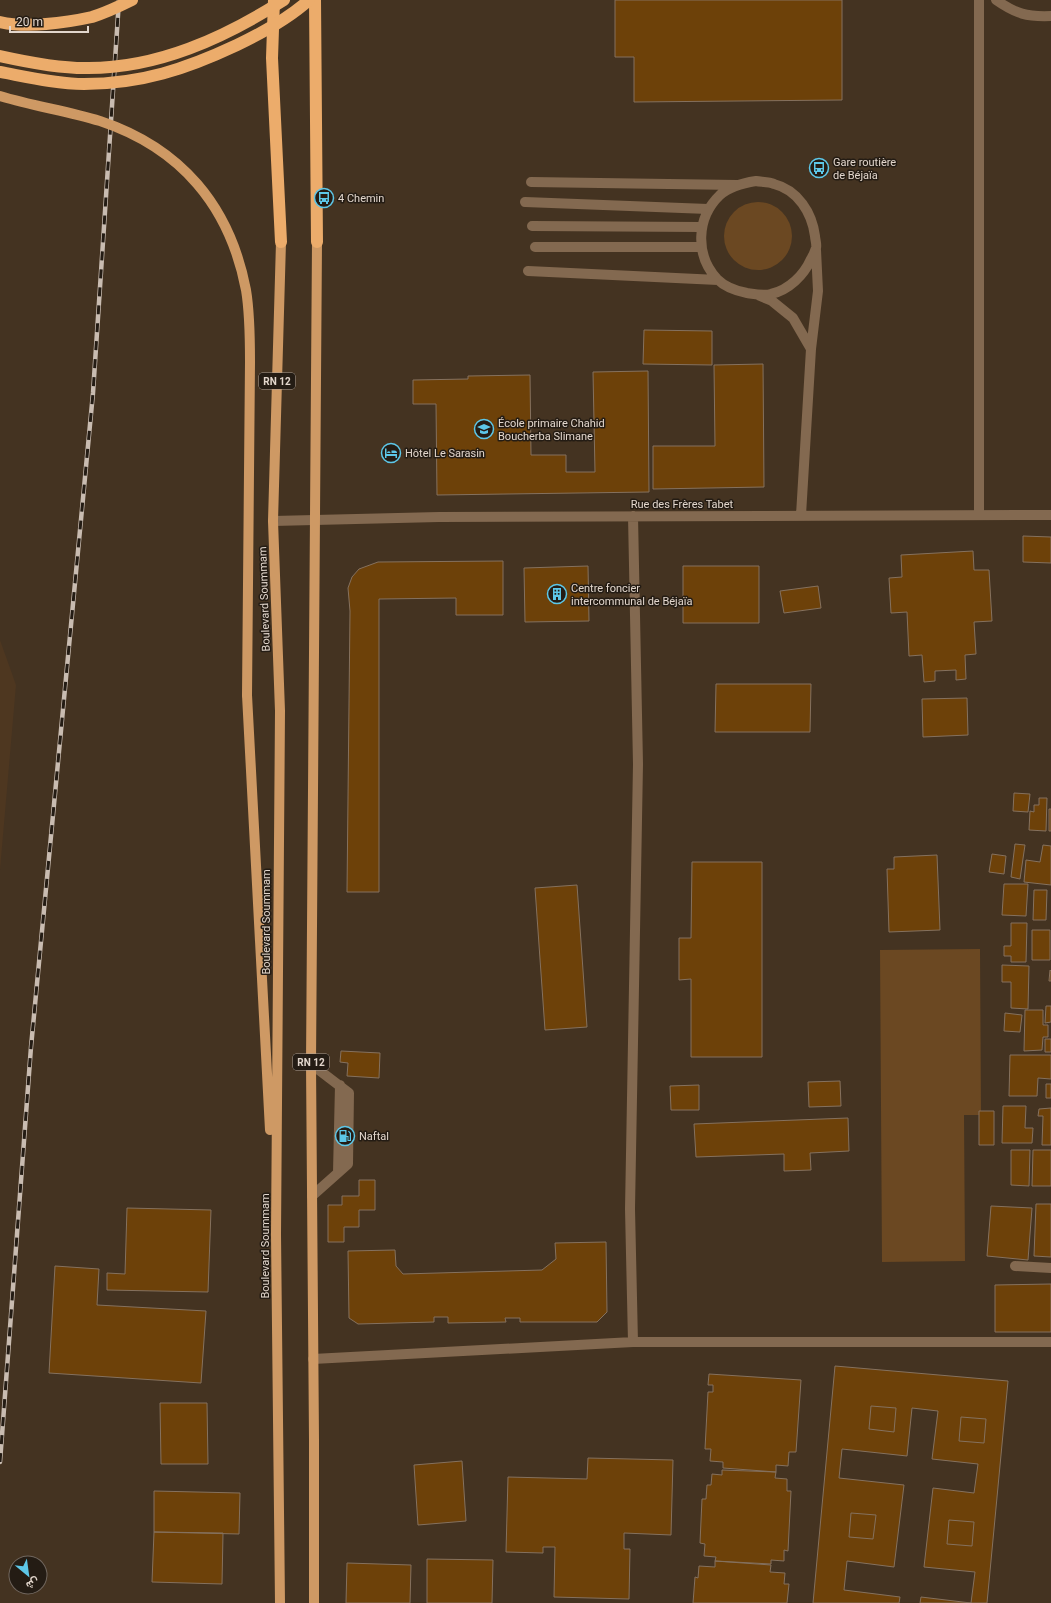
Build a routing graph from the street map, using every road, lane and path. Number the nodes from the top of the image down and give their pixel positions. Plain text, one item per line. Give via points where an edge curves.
1 (132, 0) edge
2 (274, 0) edge
3 (284, 0) edge
4 (309, 0) edge
5 (315, 0) edge
6 (979, 0) edge
7 (996, 0) edge
8 (1051, 16) edge
9 (0, 22) edge
10 (0, 56) edge
11 (0, 72) edge
12 (0, 96) edge
13 (531, 182) dead end
14 (737, 185) junction
15 (525, 202) dead end
16 (708, 209) junction
17 (532, 226) dead end
18 (701, 228) junction
19 (281, 242) joint
20 (317, 242) joint
21 (535, 247) dead end
22 (701, 247) junction
23 (816, 247) junction
24 (528, 272) dead end
25 (718, 280) junction
26 (755, 294) junction
27 (811, 349) junction
28 (801, 515) junction
29 (979, 515) junction
30 (1051, 515) edge
31 (633, 516) junction
32 (314, 520) junction
33 (273, 521) junction
34 (311, 1064) junction
35 (312, 1196) junction
36 (276, 1234) junction
37 (1015, 1266) dead end
38 (1051, 1268) edge
39 (633, 1342) junction
40 (1051, 1342) edge
41 (313, 1359) junction
42 (280, 1603) edge
43 (314, 1603) edge

1 - 9 highway, bridge via 93,16 58,22
2 - 19 highway, RN 12 via 272,58
3 - 10 highway, bridge via 214,39 172,55 127,66 84,68
4 - 11 highway, bridge via 258,35 176,71 130,81 84,84
5 - 20 highway, RN 12
6 - 29 street
7 - 8 street via 1010,10 1032,16
12 - 36 main road, bridge via 99,121 140,138 170,158 195,180 215,207 229,233 241,269 249,321 250,370 247,695
13 - 14 street
14 - 16 street via 720,194
14 - 23 street via 756,181 775,184 792,193 806,207 813,225
15 - 16 street
16 - 18 street
17 - 18 street
18 - 22 street
19 - 33 main road, Boulevard Soummam / RN 12
20 - 32 main road, RN 12
21 - 22 street
22 - 25 street via 706,265
23 - 26 street via 810,262 787,288 771,294
23 - 27 street via 818,290
24 - 25 street
25 - 26 street via 734,291
26 - 27 street via 772,301 793,318
27 - 28 street
28 - 29 street, Rue des Frères Tabet
28 - 31 street, Rue des Frères Tabet
29 - 30 street, Rue des Frères Tabet
31 - 32 street, Rue des Frères Tabet
31 - 39 street via 638,764 630,1209
32 - 33 street
32 - 34 main road, RN 12
33 - 36 main road, Boulevard Soummam / RN 12 via 280,711
34 - 35 main road, RN 12
34 - 35 street via 340,1085 338,1172
35 - 41 main road, RN 12
36 - 42 main road, Boulevard Soummam / RN 12
37 - 38 street
39 - 40 street
39 - 41 street
41 - 43 main road, RN 12

